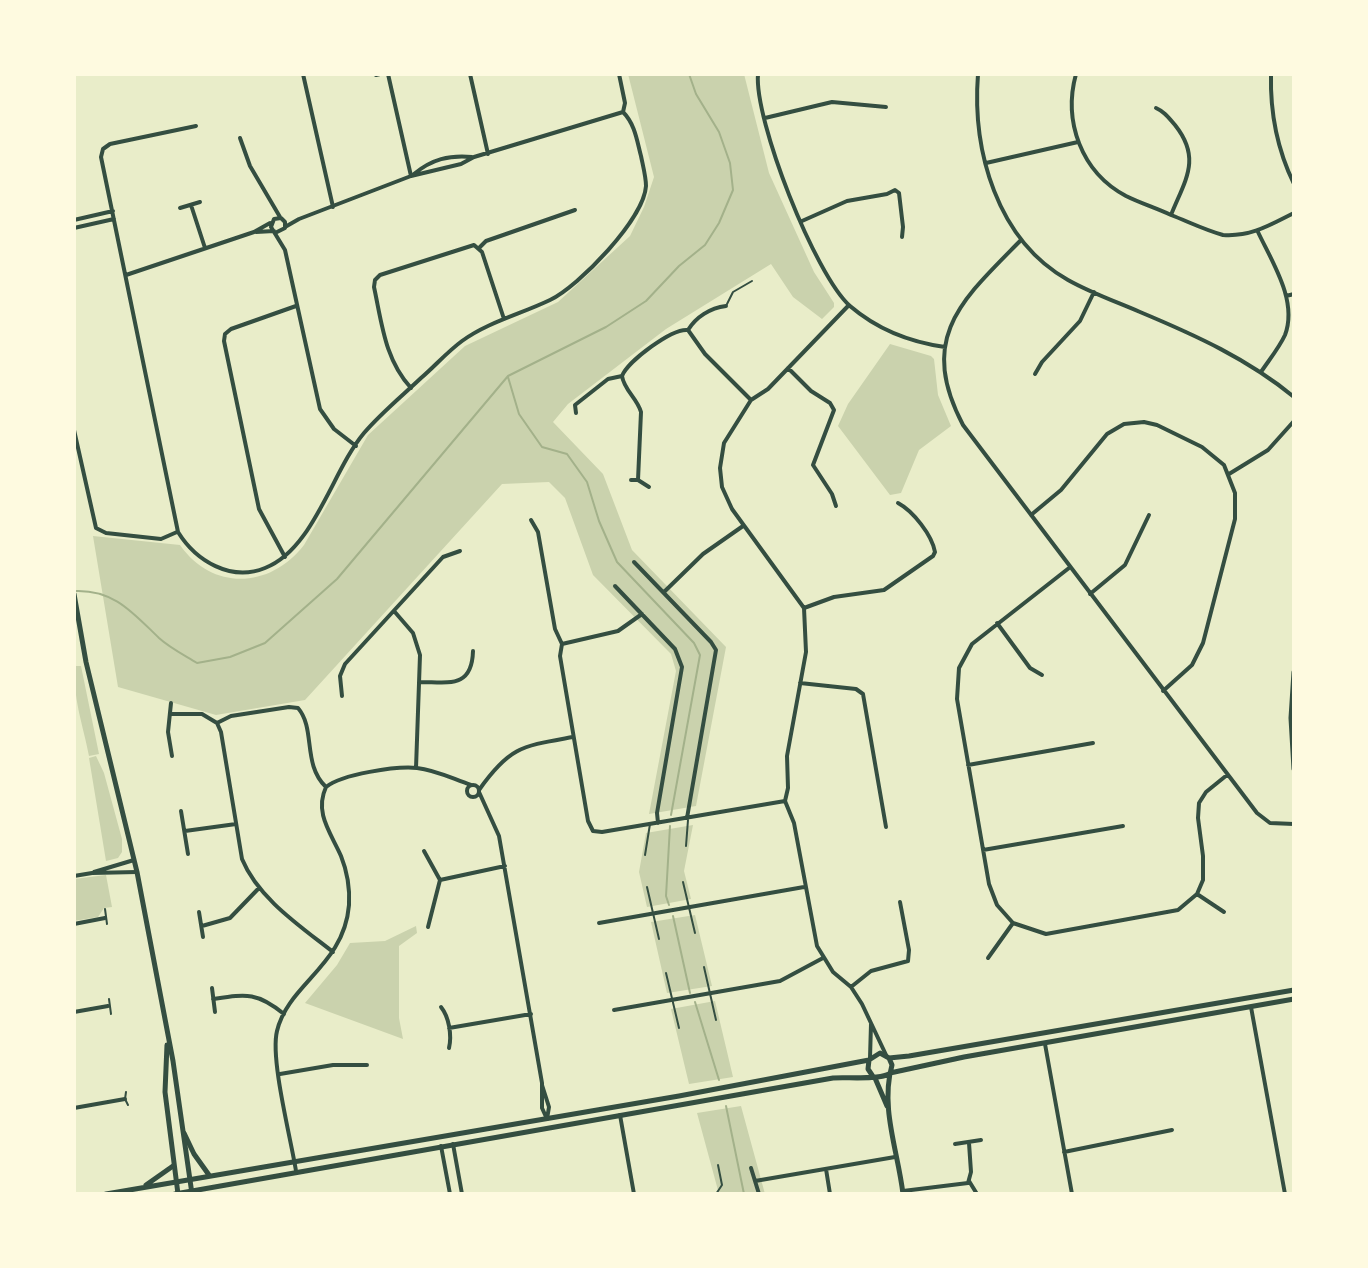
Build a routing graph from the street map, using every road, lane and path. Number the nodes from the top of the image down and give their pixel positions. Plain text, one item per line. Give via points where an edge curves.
1 (303, 74) edge
2 (388, 74) edge
3 (470, 74) edge
4 (619, 74) edge
5 (758, 74) edge
6 (978, 74) edge
7 (1076, 74) edge
8 (1271, 74) edge
9 (886, 107) dead end
10 (1156, 108) dead end
11 (623, 112) junction
12 (765, 118) junction
13 (196, 126) dead end
14 (240, 138) dead end
15 (1078, 142) junction
16 (488, 154) junction
17 (474, 157) junction
18 (986, 163) junction
19 (411, 176) junction
20 (1294, 184) edge
21 (268, 201) junction
22 (200, 202) dead end
23 (191, 205) junction
24 (333, 207) junction
25 (180, 208) dead end
26 (575, 210) dead end
27 (113, 211) junction
28 (1294, 213) edge
29 (1171, 215) junction
30 (281, 218) junction
31 (114, 219) junction
32 (299, 219) junction
33 (74, 220) edge
34 (272, 221) junction
35 (802, 221) junction
36 (74, 228) edge
37 (285, 228) junction
38 (275, 231) junction
39 (1258, 231) junction
40 (254, 232) junction
41 (902, 237) dead end
42 (1021, 240) junction
43 (205, 248) junction
44 (479, 248) junction
45 (285, 250) junction
46 (126, 275) junction
47 (752, 281) dead end
48 (1094, 292) junction
49 (1294, 294) edge
50 (1286, 296) junction
51 (849, 305) junction
52 (296, 306) junction
53 (726, 306) joint
54 (504, 319) junction
55 (688, 330) junction
56 (945, 347) junction
57 (788, 368) junction
58 (1261, 372) junction
59 (1035, 374) dead end
60 (622, 376) junction
61 (411, 388) junction
62 (1294, 397) edge
63 (751, 400) junction
64 (576, 413) dead end
65 (1294, 421) edge
66 (74, 430) edge
67 (356, 446) junction
68 (1229, 474) junction
69 (631, 480) dead end
70 (638, 480) junction
71 (649, 487) dead end
72 (898, 503) dead end
73 (836, 506) dead end
74 (1031, 515) junction
75 (1149, 515) dead end
76 (531, 520) dead end
77 (743, 526) junction
78 (178, 532) junction
79 (460, 551) dead end
80 (285, 557) junction
81 (634, 562) dead end
82 (1069, 568) junction
83 (615, 586) dead end
84 (664, 592) junction
85 (74, 594) edge
86 (1090, 594) junction
87 (804, 608) junction
88 (394, 611) junction
89 (642, 614) junction
90 (997, 623) junction
91 (562, 644) junction
92 (473, 651) dead end
93 (1294, 672) edge
94 (1042, 675) dead end
95 (420, 682) junction
96 (800, 683) junction
97 (1163, 691) junction
98 (342, 696) dead end
99 (171, 703) dead end
100 (171, 714) junction
101 (217, 723) junction
102 (573, 737) junction
103 (1293, 742) edge
104 (1093, 743) dead end
105 (172, 756) dead end
106 (968, 765) junction
107 (416, 768) junction
108 (1294, 769) edge
109 (1227, 775) junction
110 (489, 776) junction
111 (326, 787) junction
112 (470, 787) junction
113 (478, 793) junction
114 (785, 801) junction
115 (181, 811) dead end
116 (687, 818) junction
117 (658, 823) junction
118 (236, 824) junction
119 (650, 824) junction
120 (1294, 824) edge
121 (1123, 826) dead end
122 (886, 827) dead end
123 (185, 831) junction
124 (686, 846) dead end
125 (983, 850) junction
126 (424, 851) dead end
127 (188, 854) dead end
128 (645, 855) dead end
129 (134, 860) junction
130 (505, 866) junction
131 (137, 872) junction
132 (92, 873) junction
133 (74, 876) edge
134 (440, 880) junction
135 (683, 882) dead end
136 (647, 887) dead end
137 (804, 887) junction
138 (259, 888) junction
139 (1197, 894) junction
140 (900, 902) dead end
141 (689, 907) junction
142 (105, 909) dead end
143 (199, 912) dead end
144 (1224, 912) dead end
145 (653, 913) junction
146 (106, 921) joint
147 (599, 923) dead end
148 (1013, 923) junction
149 (74, 924) edge
150 (202, 926) junction
151 (428, 927) dead end
152 (695, 933) dead end
153 (203, 937) dead end
154 (659, 939) dead end
155 (333, 952) junction
156 (823, 958) junction
157 (988, 958) dead end
158 (908, 961) junction
159 (915, 965) dead end
160 (704, 967) dead end
161 (666, 973) dead end
162 (851, 987) junction
163 (212, 988) dead end
164 (1294, 990) edge
165 (711, 993) junction
166 (109, 999) dead end
167 (213, 999) junction
168 (1294, 999) edge
169 (673, 1000) junction
170 (108, 1006) junction
171 (441, 1007) dead end
172 (1251, 1007) junction
173 (614, 1010) dead end
174 (74, 1012) edge
175 (215, 1012) dead end
176 (111, 1014) dead end
177 (284, 1014) junction
178 (531, 1014) junction
179 (716, 1020) dead end
180 (871, 1022) junction
181 (449, 1028) junction
182 (679, 1028) dead end
183 (1043, 1033) junction
184 (169, 1044) junction
185 (1045, 1044) junction
186 (449, 1048) dead end
187 (888, 1057) junction
188 (869, 1059) junction
189 (367, 1065) dead end
190 (280, 1074) junction
191 (889, 1074) junction
192 (874, 1076) junction
193 (126, 1096) joint
194 (128, 1105) dead end
195 (619, 1107) junction
196 (887, 1107) junction
197 (74, 1108) edge
198 (620, 1115) junction
199 (547, 1119) junction
200 (182, 1127) junction
201 (549, 1127) junction
202 (1172, 1130) dead end
203 (445, 1137) junction
204 (981, 1140) dead end
205 (969, 1143) junction
206 (453, 1144) junction
207 (955, 1144) dead end
208 (441, 1146) junction
209 (1064, 1152) junction
210 (895, 1157) junction
211 (295, 1162) junction
212 (718, 1165) dead end
213 (173, 1166) junction
214 (751, 1168) dead end
215 (826, 1168) junction
216 (296, 1171) junction
217 (210, 1176) junction
218 (190, 1179) junction
219 (755, 1181) junction
220 (969, 1181) junction
221 (176, 1182) junction
222 (142, 1188) junction
223 (192, 1192) edge
224 (903, 1192) edge
225 (106, 1194) edge
226 (177, 1194) edge
227 (450, 1194) edge
228 (462, 1194) edge
229 (634, 1194) edge
230 (702, 1194) edge
231 (709, 1194) edge
232 (716, 1194) edge
233 (759, 1194) edge
234 (830, 1194) edge
235 (977, 1194) edge
236 (1072, 1194) edge
237 (1285, 1194) edge

1 - 24 street
2 - 19 street
3 - 16 street
4 - 11 street
5 - 12 street
6 - 18 street via 978,119
7 - 15 street via 1071,105
8 - 20 street via 1277,143
9 - 12 street via 832,102
10 - 29 street via 1185,137 1190,153 1189,170
11 - 16 street
11 - 54 street via 634,130 645,178 634,219 573,284 553,299
12 - 35 street via 779,171
13 - 27 street via 103,149
14 - 21 street
15 - 18 street
15 - 29 street via 1112,187
16 - 17 street
17 - 19 street
17 - 19 street via 447,156
18 - 42 street via 998,201
19 - 24 street
21 - 30 street
21 - 34 street
22 - 23 street
23 - 25 street
23 - 43 street
24 - 32 street
26 - 44 street via 566,218 486,241
27 - 31 street
27 - 33 street
28 - 39 street
29 - 39 street via 1223,235
30 - 32 street
30 - 34 street
30 - 37 street
31 - 36 street
31 - 46 street
32 - 37 street
34 - 38 street
34 - 40 street
35 - 41 street via 847,201 895,190
35 - 51 street via 824,270
37 - 38 street
37 - 45 street
38 - 40 street
38 - 45 street
39 - 50 street
40 - 43 street
42 - 48 street via 1058,273
42 - 56 street via 966,296
43 - 46 street
44 - 54 street
44 - 61 street via 375,280 387,350
45 - 52 street
46 - 78 street
47 - 53 lane via 733,292
48 - 58 street via 1186,331
48 - 59 street via 1080,321
49 - 50 street
50 - 58 street via 1284,335
51 - 56 street via 899,337
51 - 57 street
52 - 67 street via 320,409
52 - 80 street via 231,329 224,341 259,509
53 - 55 street via 712,309
54 - 61 street via 461,342
55 - 60 street via 674,332 628,365
55 - 63 street
56 - 74 street via 951,401 963,425
57 - 63 street
57 - 73 street via 834,410 813,465
58 - 62 street
60 - 64 street via 608,379 575,405
60 - 70 street via 641,412
61 - 67 street
63 - 77 street via 724,443 720,468 725,496
65 - 68 street via 1268,450
66 - 78 street via 96,528 161,539
67 - 80 street
68 - 74 street via 1202,447 1157,425 1124,424 1107,434 1061,490
68 - 97 street via 1235,519 1203,643 1192,665
69 - 70 street
70 - 71 street
72 - 87 street via 932,542 933,556 884,590 834,597
74 - 82 street
75 - 86 street via 1125,565
76 - 91 street
77 - 84 street via 703,554
77 - 87 street
78 - 80 street via 203,560 222,570 257,571
79 - 88 street via 443,557
81 - 84 street
82 - 86 street
82 - 90 street
83 - 89 street
84 - 116 street via 711,642 716,655
85 - 129 street
86 - 97 street
87 - 96 street via 806,652
88 - 95 street via 417,641
88 - 98 street via 345,664
89 - 91 street via 618,631
89 - 117 street via 675,649 682,667
90 - 94 street via 1030,668
90 - 106 street via 972,644 957,677
91 - 102 street
92 - 95 street via 463,679
93 - 103 street
95 - 107 street
96 - 114 street
96 - 122 street via 863,694
97 - 109 street
99 - 100 street
100 - 101 street via 202,714
100 - 105 street
101 - 111 street via 231,716 298,708 312,768
101 - 118 street
102 - 110 street via 521,748
102 - 119 street via 593,831
103 - 108 street
104 - 106 street
106 - 125 street
107 - 111 street via 339,779
107 - 112 street
109 - 120 street via 1263,819
109 - 139 street via 1199,803 1204,868
110 - 112 street
110 - 113 street
111 - 155 street via 322,816 344,865 349,891 344,929
112 - 113 street via 475,785
112 - 113 street via 470,795
113 - 130 street via 499,836
114 - 116 street
114 - 137 street via 794,823
115 - 123 street
116 - 117 street
116 - 124 lane
117 - 119 street
118 - 123 street
118 - 138 street via 242,859
119 - 128 lane
121 - 125 street
123 - 127 street
125 - 148 street via 993,896
126 - 134 street
129 - 131 street
129 - 132 street
130 - 134 street
130 - 178 street
131 - 132 street
131 - 184 street
132 - 133 street
134 - 151 street
135 - 141 lane
136 - 145 lane
137 - 141 street
137 - 156 street
138 - 150 street via 230,918
138 - 155 street
139 - 144 street
139 - 148 street via 1178,910 1054,934
140 - 158 street
141 - 145 street
141 - 152 lane
142 - 146 lane
143 - 150 street
145 - 147 street
145 - 154 lane
146 - 149 street
148 - 157 street
150 - 153 street
155 - 177 street
156 - 162 street
156 - 165 street via 780,981
158 - 159 street
158 - 162 street via 871,971
160 - 165 lane
161 - 169 lane
162 - 180 street
163 - 167 street
164 - 183 street
165 - 169 street
165 - 179 lane
166 - 170 lane
167 - 175 street
167 - 177 street via 253,995
168 - 172 street
169 - 173 street
169 - 182 lane
170 - 174 street
170 - 176 lane
171 - 181 street
172 - 185 street
172 - 237 street
177 - 190 street via 275,1043
178 - 181 street
178 - 199 street
180 - 187 street
180 - 188 street
181 - 186 street
183 - 185 street
183 - 187 street
184 - 200 street
184 - 213 street via 165,1092
185 - 191 street
185 - 209 street
187 - 188 street via 880,1053
187 - 191 street
188 - 192 street
188 - 195 street
189 - 190 street
190 - 211 street
191 - 192 street
191 - 196 street
192 - 196 street
192 - 198 street via 833,1078
193 - 194 lane
193 - 197 street
195 - 198 street
195 - 199 street
196 - 210 street
198 - 201 street
198 - 229 street
199 - 201 street
199 - 203 street
200 - 217 street
200 - 218 street
201 - 206 street
202 - 209 street
203 - 206 street
203 - 208 street
203 - 211 street
204 - 205 street
205 - 207 street
205 - 220 street
206 - 208 street
206 - 228 street
208 - 216 street
208 - 227 street
209 - 236 street
210 - 215 street
210 - 224 street
211 - 216 street
211 - 217 street
212 - 232 lane via 722,1185
213 - 221 street
213 - 222 street
214 - 219 street
215 - 219 street
215 - 234 street
216 - 223 street
217 - 218 street
218 - 221 street
218 - 223 street
219 - 233 street
220 - 224 street
220 - 235 street
221 - 222 street
221 - 226 street
222 - 225 street
223 - 226 street
230 - 231 street

